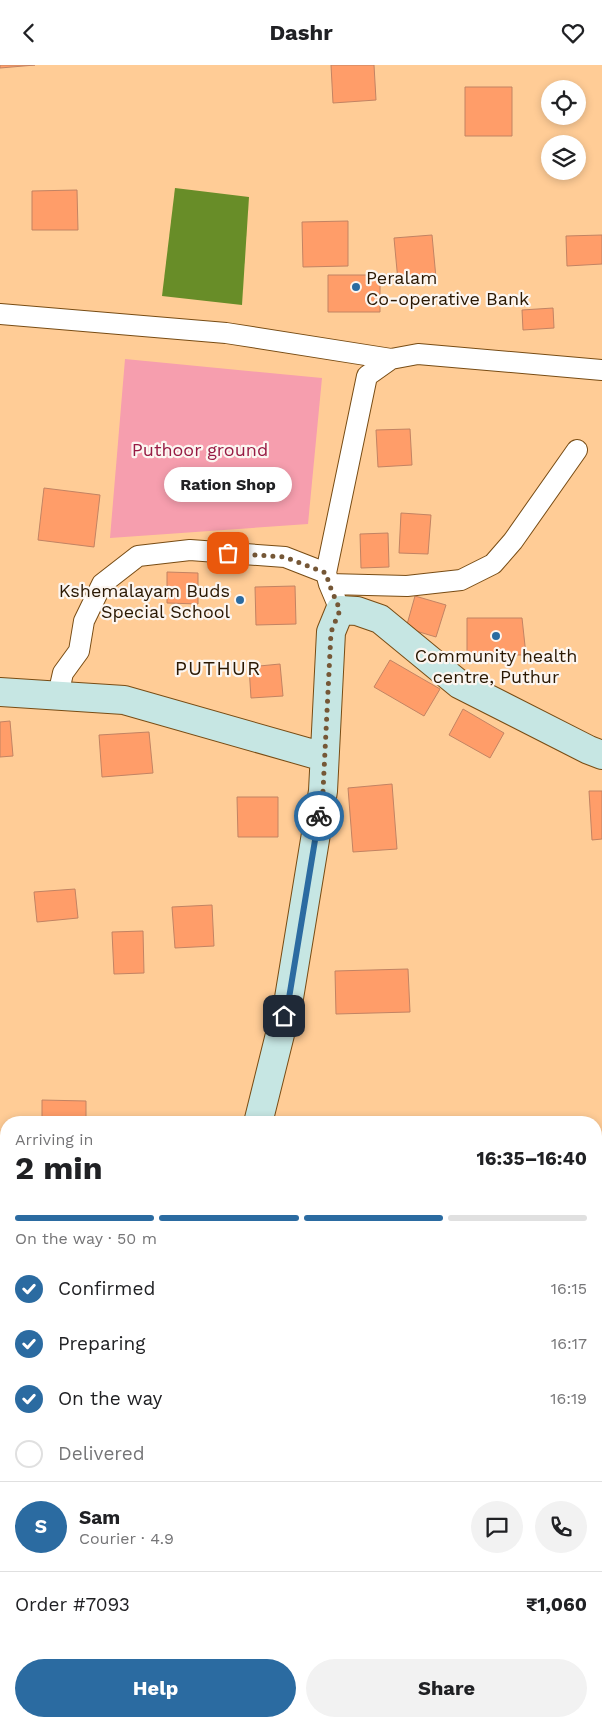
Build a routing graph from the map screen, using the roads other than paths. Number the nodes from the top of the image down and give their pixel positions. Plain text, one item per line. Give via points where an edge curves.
1 (0, 314) edge
2 (391, 359) junction
3 (602, 370) edge
4 (577, 450) dead end
5 (327, 578) junction
6 (340, 610) junction
7 (0, 692) edge
8 (58, 695) junction
9 (602, 755) edge
10 (324, 757) junction
11 (260, 1116) edge

1 - 2 street via 226,333
2 - 3 street via 418,354
2 - 5 street via 367,376
4 - 5 street via 493,564 460,580 408,586
5 - 6 street
5 - 8 street via 285,557 190,550 138,556 102,584 84,621 79,651 63,673
6 - 9 main road via 357,611 380,619 459,684
6 - 10 main road via 331,632
7 - 8 main road
8 - 10 main road via 124,700
10 - 11 main road via 323,791 289,998

